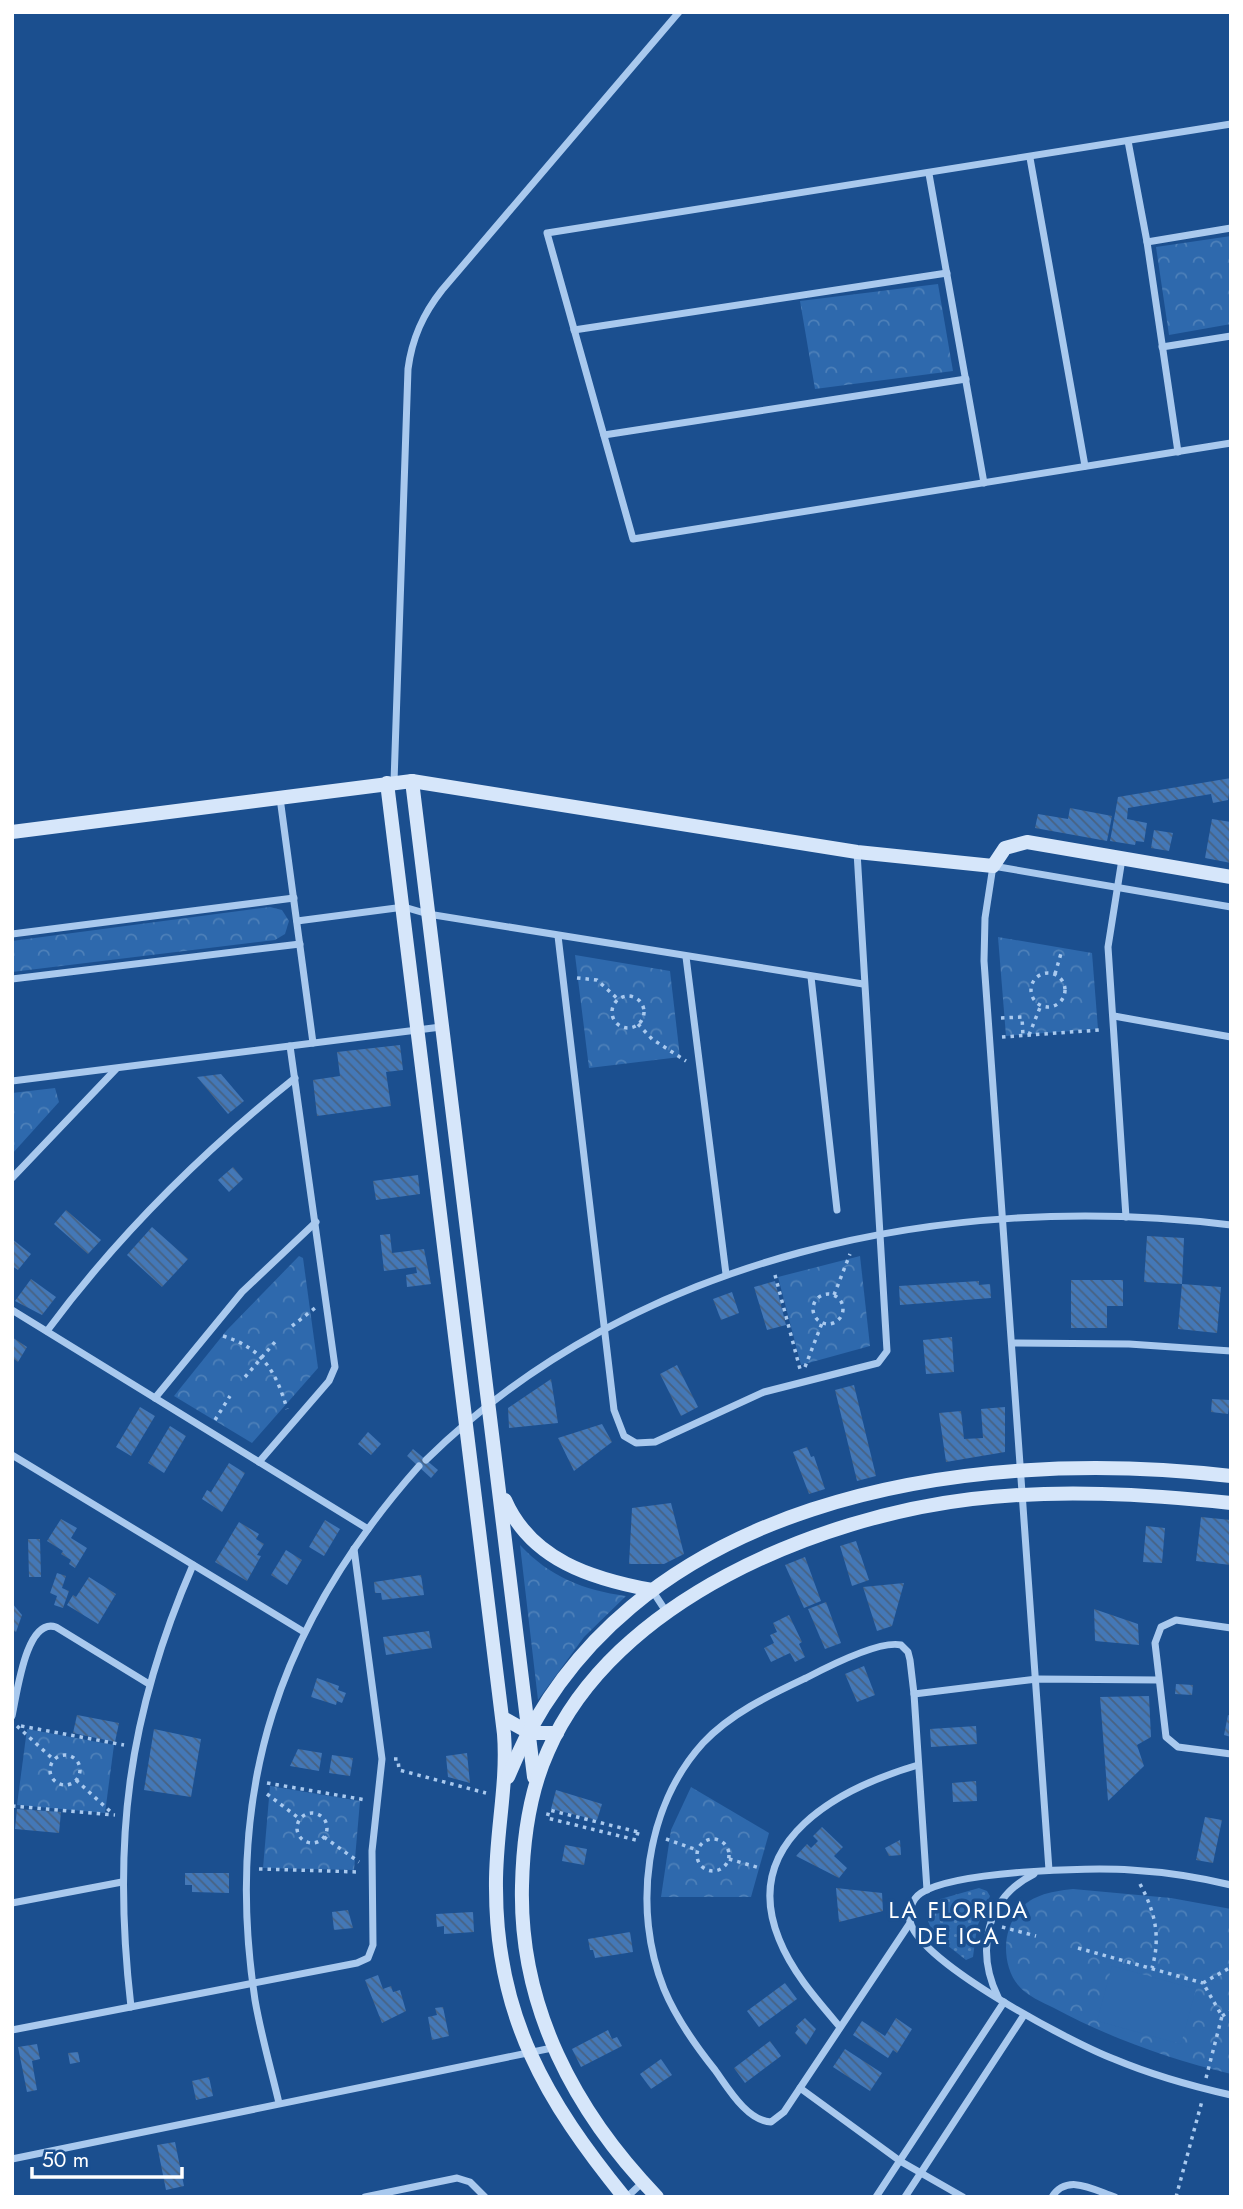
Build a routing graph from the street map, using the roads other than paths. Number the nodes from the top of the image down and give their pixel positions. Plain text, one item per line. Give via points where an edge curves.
1 (679, 12) edge
2 (1231, 124) edge
3 (1128, 141) junction
4 (1030, 158) junction
5 (929, 174) junction
6 (1231, 228) edge
7 (1147, 242) junction
8 (947, 273) junction
9 (574, 330) junction
10 (1231, 336) edge
11 (1162, 347) junction
12 (966, 379) junction
13 (604, 435) junction
14 (1231, 443) edge
15 (1178, 452) junction
16 (1085, 466) junction
17 (984, 483) junction
18 (412, 781) junction
19 (391, 782) junction
20 (280, 798) junction
21 (12, 832) edge
22 (857, 852) junction
23 (1122, 858) junction
24 (993, 866) junction
25 (1231, 877) edge
26 (1116, 888) junction
27 (294, 898) junction
28 (404, 907) junction
29 (1231, 907) edge
30 (428, 914) junction
31 (297, 921) junction
32 (12, 934) edge
33 (558, 936) junction
34 (300, 944) junction
35 (686, 957) junction
36 (811, 976) junction
37 (12, 979) edge
38 (863, 984) junction
39 (1114, 1016) junction
40 (441, 1027) junction
41 (419, 1030) junction
42 (1231, 1037) edge
43 (313, 1043) junction
44 (290, 1046) junction
45 (116, 1069) junction
46 (295, 1078) junction
47 (12, 1082) edge
48 (12, 1178) edge
49 (838, 1210) dead end
50 (1126, 1217) junction
51 (1004, 1219) junction
52 (316, 1222) junction
53 (1231, 1225) edge
54 (880, 1235) junction
55 (726, 1274) junction
56 (12, 1310) edge
57 (606, 1330) junction
58 (47, 1331) junction
59 (1012, 1343) junction
60 (1231, 1351) edge
61 (156, 1398) junction
62 (489, 1401) junction
63 (468, 1420) junction
64 (12, 1455) edge
65 (426, 1460) dead end
66 (259, 1462) junction
67 (419, 1466) dead end
68 (1021, 1469) junction
69 (1231, 1476) edge
70 (500, 1489) junction
71 (1023, 1495) junction
72 (1231, 1503) edge
73 (368, 1529) junction
74 (354, 1549) junction
75 (193, 1565) junction
76 (652, 1590) junction
77 (667, 1613) junction
78 (1231, 1628) edge
79 (304, 1632) junction
80 (1037, 1679) junction
81 (1158, 1680) junction
82 (149, 1684) junction
83 (914, 1694) junction
84 (12, 1716) edge
85 (503, 1717) junction
86 (530, 1733) junction
87 (558, 1733) junction
88 (1231, 1754) edge
89 (918, 1765) junction
90 (533, 1793) junction
91 (503, 1794) junction
92 (1049, 1870) junction
93 (1038, 1873) junction
94 (122, 1882) junction
95 (1231, 1885) edge
96 (927, 1890) junction
97 (12, 1903) edge
98 (910, 1923) junction
99 (253, 1982) junction
100 (1001, 2000) junction
101 (131, 2007) junction
102 (1024, 2015) junction
103 (840, 2027) junction
104 (12, 2031) edge
105 (552, 2048) junction
106 (529, 2053) junction
107 (800, 2088) junction
108 (1231, 2095) edge
109 (279, 2103) junction
110 (12, 2159) edge
111 (900, 2161) junction
112 (920, 2174) junction
113 (643, 2182) junction
114 (365, 2197) edge
115 (485, 2197) edge
116 (626, 2197) edge
117 (657, 2197) edge
118 (876, 2197) edge
119 (905, 2197) edge
120 (962, 2197) edge
121 (1052, 2197) edge
122 (1115, 2197) edge

1 - 19 street via 442,290 417,331 408,369
2 - 3 street
3 - 4 street
3 - 7 street
4 - 5 street
4 - 16 street
5 - 8 street
5 - 9 street via 547,233
6 - 7 street
7 - 11 street
8 - 9 street
8 - 12 street
9 - 13 street
10 - 11 street
11 - 15 street
12 - 13 street
12 - 17 street
13 - 17 street via 633,539
14 - 15 street
15 - 16 street
16 - 17 street
18 - 19 street
18 - 22 street
18 - 30 street
19 - 20 street
19 - 28 street
20 - 21 street
20 - 27 street
22 - 24 street
22 - 38 street
23 - 24 street via 1020,842 1005,848
23 - 25 street
23 - 26 street
24 - 26 street
24 - 51 street via 984,939
26 - 29 street
26 - 39 street via 1109,933
27 - 31 street
27 - 32 street
28 - 30 street
28 - 31 street
28 - 41 street
30 - 33 street
30 - 40 street
31 - 34 street
33 - 35 street
33 - 57 street
34 - 37 street
34 - 43 street
35 - 36 street
35 - 55 street
36 - 38 street
36 - 49 street
38 - 54 street
39 - 42 street
39 - 50 street
40 - 41 street
40 - 62 street
41 - 43 street
41 - 63 street
43 - 44 street
44 - 45 street
44 - 46 street
45 - 47 street
45 - 48 street
46 - 52 street
46 - 58 street via 215,1144 152,1205
50 - 51 street
50 - 53 street
51 - 54 street
51 - 59 street
52 - 61 street via 242,1292
52 - 66 street via 334,1372
54 - 55 street
54 - 57 street via 888,1344 878,1363 764,1392 655,1442 630,1440 619,1429
55 - 57 street
56 - 58 street
57 - 62 street
58 - 61 street
59 - 60 street
59 - 68 street
61 - 66 street
62 - 63 street
62 - 70 street
63 - 65 street
63 - 85 street
64 - 75 street
66 - 73 street
67 - 73 street
68 - 69 street via 1124,1468
68 - 71 street
68 - 76 street via 910,1484 841,1500 741,1538
70 - 76 street via 517,1522 550,1555 594,1576
70 - 86 street
71 - 72 street via 1123,1494
71 - 77 street via 913,1509 821,1533 750,1565
71 - 80 street
73 - 74 street
74 - 79 street
74 - 99 street via 382,1759 371,1872 373,1945 368,1958 358,1964
75 - 79 street
75 - 82 street
76 - 77 street
76 - 86 street via 582,1657
77 - 87 street via 612,1662
78 - 81 street via 1168,1622 1155,1643
79 - 99 street via 273,1706 254,1782 247,1869
80 - 81 street
80 - 83 street
80 - 92 street
81 - 88 street via 1163,1726 1170,1743
82 - 84 street via 57,1627 44,1625 30,1646
82 - 94 street via 134,1747
83 - 89 street
83 - 107 street via 908,1652 901,1645 890,1644 765,1698 718,1729 692,1757 670,1795 655,1836 648,1922 656,1965 674,2009 701,2053 758,2119 777,2119
85 - 86 street
85 - 91 street
86 - 87 street
86 - 90 street
86 - 91 street
87 - 90 street
89 - 96 street
89 - 103 street via 862,1787 812,1815 789,1838 774,1872 772,1908 779,1940 803,1982
90 - 105 street via 524,1851 523,1925 537,2004
91 - 106 street via 496,1860 498,1927 506,1982
92 - 93 street
92 - 95 street via 1132,1870
93 - 96 street via 984,1877
93 - 100 street via 1014,1886 989,1923 985,1951 991,1983
94 - 97 street
94 - 101 street
96 - 98 street via 911,1907
98 - 100 street via 943,1959
98 - 103 street
99 - 101 street
99 - 109 street
100 - 102 street
100 - 111 street
101 - 104 street
102 - 108 street via 1112,2059
102 - 112 street
103 - 107 street
105 - 106 street
105 - 113 street via 588,2111
106 - 109 street
106 - 116 street via 569,2126
107 - 111 street
109 - 110 street
111 - 112 street
111 - 118 street
112 - 119 street
112 - 120 street
113 - 116 street
113 - 117 street
114 - 115 street via 457,2178 470,2182
121 - 122 street via 1061,2186 1074,2183

